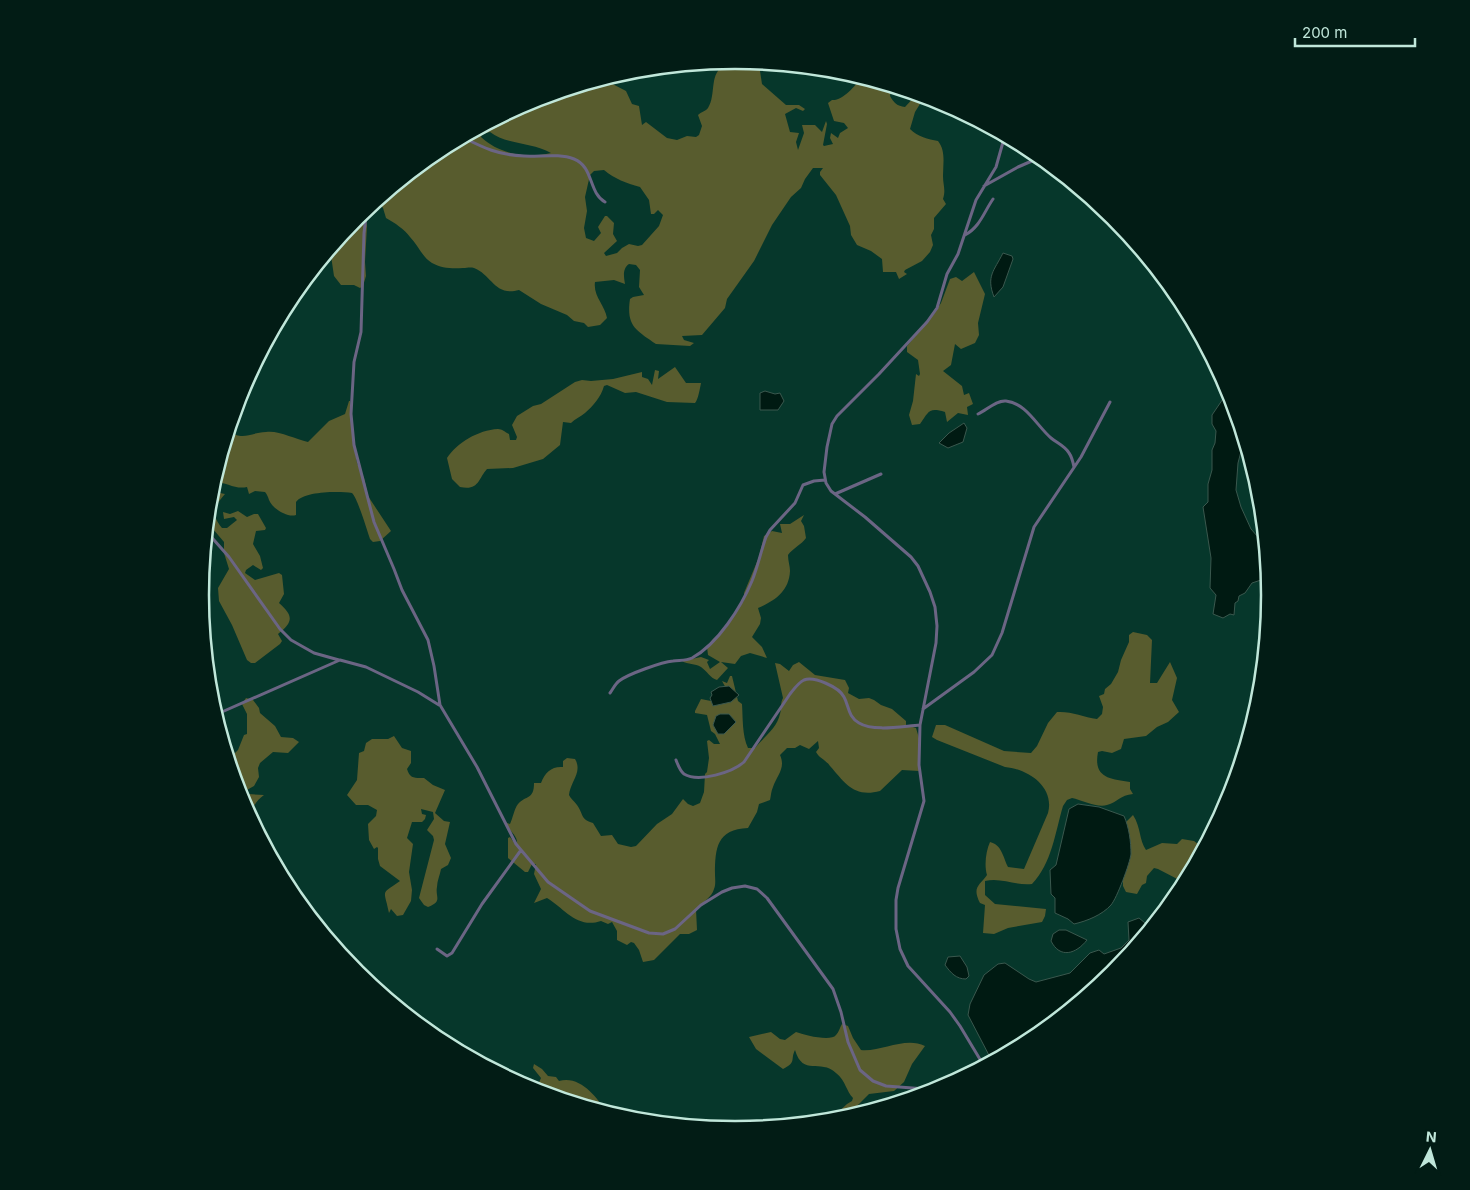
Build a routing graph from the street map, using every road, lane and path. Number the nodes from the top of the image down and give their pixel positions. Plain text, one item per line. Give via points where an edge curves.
1 (469, 141) edge
2 (1003, 142) edge
3 (1032, 161) edge
4 (983, 187) junction
5 (993, 199) dead end
6 (605, 202) dead end
7 (365, 221) edge
8 (965, 236) junction
9 (1110, 402) dead end
10 (978, 414) dead end
11 (1074, 468) junction
12 (881, 474) dead end
13 (825, 480) junction
14 (835, 494) junction
15 (212, 538) edge
16 (340, 660) junction
17 (610, 693) dead end
18 (440, 705) junction
19 (922, 709) junction
20 (222, 712) edge
21 (920, 725) junction
22 (676, 760) dead end
23 (520, 850) junction
24 (437, 949) dead end
25 (981, 1060) edge
26 (917, 1088) edge

1 - 6 street via 499,153 574,159 584,166 597,196
2 - 4 street via 996,167
3 - 4 street
4 - 8 street
5 - 8 street via 978,225
7 - 18 street via 361,332 354,362 351,424 354,445 374,522 404,596 428,640
8 - 13 street via 936,308 927,322 832,424 826,447
9 - 11 street
10 - 11 street via 1001,401 1019,405 1066,449
11 - 19 street via 1034,527 1002,633 992,655
12 - 14 street
13 - 14 street
13 - 17 street via 803,485 795,503 770,530 745,596 720,633 702,651 688,659 671,661 628,676 619,681
14 - 19 street via 911,557 930,592 938,626
15 - 16 street via 291,640 314,653
16 - 18 street via 366,667
16 - 20 street
18 - 23 street via 477,766
19 - 21 street
21 - 22 street via 890,728 861,725 851,716 838,689 810,679 798,684 737,768 700,777 680,769
21 - 25 street via 919,757 924,801 898,888 896,929 908,966 950,1012
23 - 24 street via 452,953 447,956
23 - 26 street via 548,882 590,911 649,932 664,934 675,929 701,905 732,888 757,889 767,898 833,989 848,1042 860,1070 872,1081 886,1086

